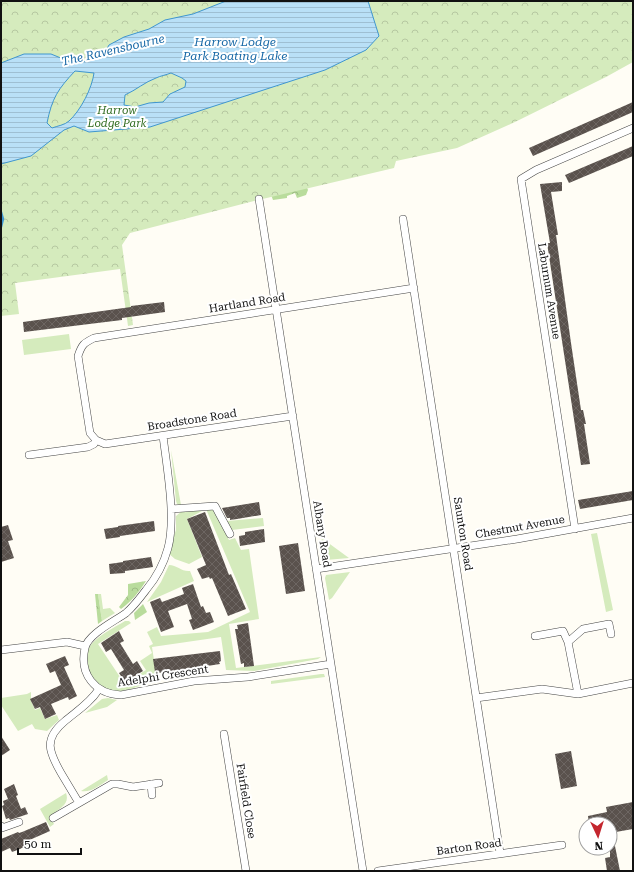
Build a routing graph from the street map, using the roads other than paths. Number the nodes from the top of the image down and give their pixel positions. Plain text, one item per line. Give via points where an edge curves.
1 (633, 128) edge
2 (260, 199) dead end
3 (403, 219) dead end
4 (414, 288) junction
5 (276, 309) junction
6 (292, 416) junction
7 (163, 436) junction
8 (96, 440) junction
9 (29, 455) dead end
10 (171, 509) junction
11 (633, 518) edge
12 (575, 529) junction
13 (230, 534) dead end
14 (454, 549) junction
15 (316, 569) junction
16 (611, 634) dead end
17 (535, 636) dead end
18 (568, 642) junction
19 (85, 646) junction
20 (1, 650) edge
21 (331, 664) junction
22 (633, 683) edge
23 (99, 689) junction
24 (578, 694) junction
25 (476, 698) junction
26 (224, 734) dead end
27 (160, 783) dead end
28 (151, 784) junction
29 (152, 795) dead end
30 (79, 803) junction
31 (53, 818) dead end
32 (19, 822) dead end
33 (1, 826) edge
34 (562, 845) dead end
35 (500, 853) junction
36 (246, 871) edge
37 (363, 871) edge
38 (378, 871) edge

1 - 12 street, Laburnum Avenue via 521,179
2 - 5 street, Albany Road
3 - 4 street, Saunton Road
4 - 5 street, Hartland Road
4 - 14 street, Saunton Road
5 - 6 street, Albany Road
5 - 8 street, Hartland Road via 94,338 84,342 78,356 90,434
6 - 7 street, Broadstone Road
6 - 15 street, Albany Road
7 - 8 street, Broadstone Road via 105,444
7 - 10 street
8 - 9 street via 88,447
10 - 13 street via 215,506
10 - 19 street via 169,547 153,582 130,609 95,635
11 - 12 street, Chestnut Avenue
12 - 14 street, Chestnut Avenue
14 - 15 street, Chestnut Avenue
14 - 25 street, Saunton Road
15 - 21 street, Albany Road
16 - 18 street via 609,624 583,629
17 - 18 street via 563,632
18 - 24 street
19 - 20 street via 66,642
19 - 23 street via 86,670 93,684
21 - 23 street, Adelphi Crescent via 248,677 194,681 121,695
21 - 37 street, Albany Road
22 - 24 street
23 - 30 street via 93,698 64,722 52,736 52,757
24 - 25 street via 542,689
25 - 35 street, Saunton Road
26 - 36 street, Fairfield Close
27 - 28 street
28 - 29 street
28 - 30 street via 133,787 112,784
30 - 31 street
32 - 33 street via 2,828
34 - 35 street, Barton Road
35 - 38 street, Barton Road

